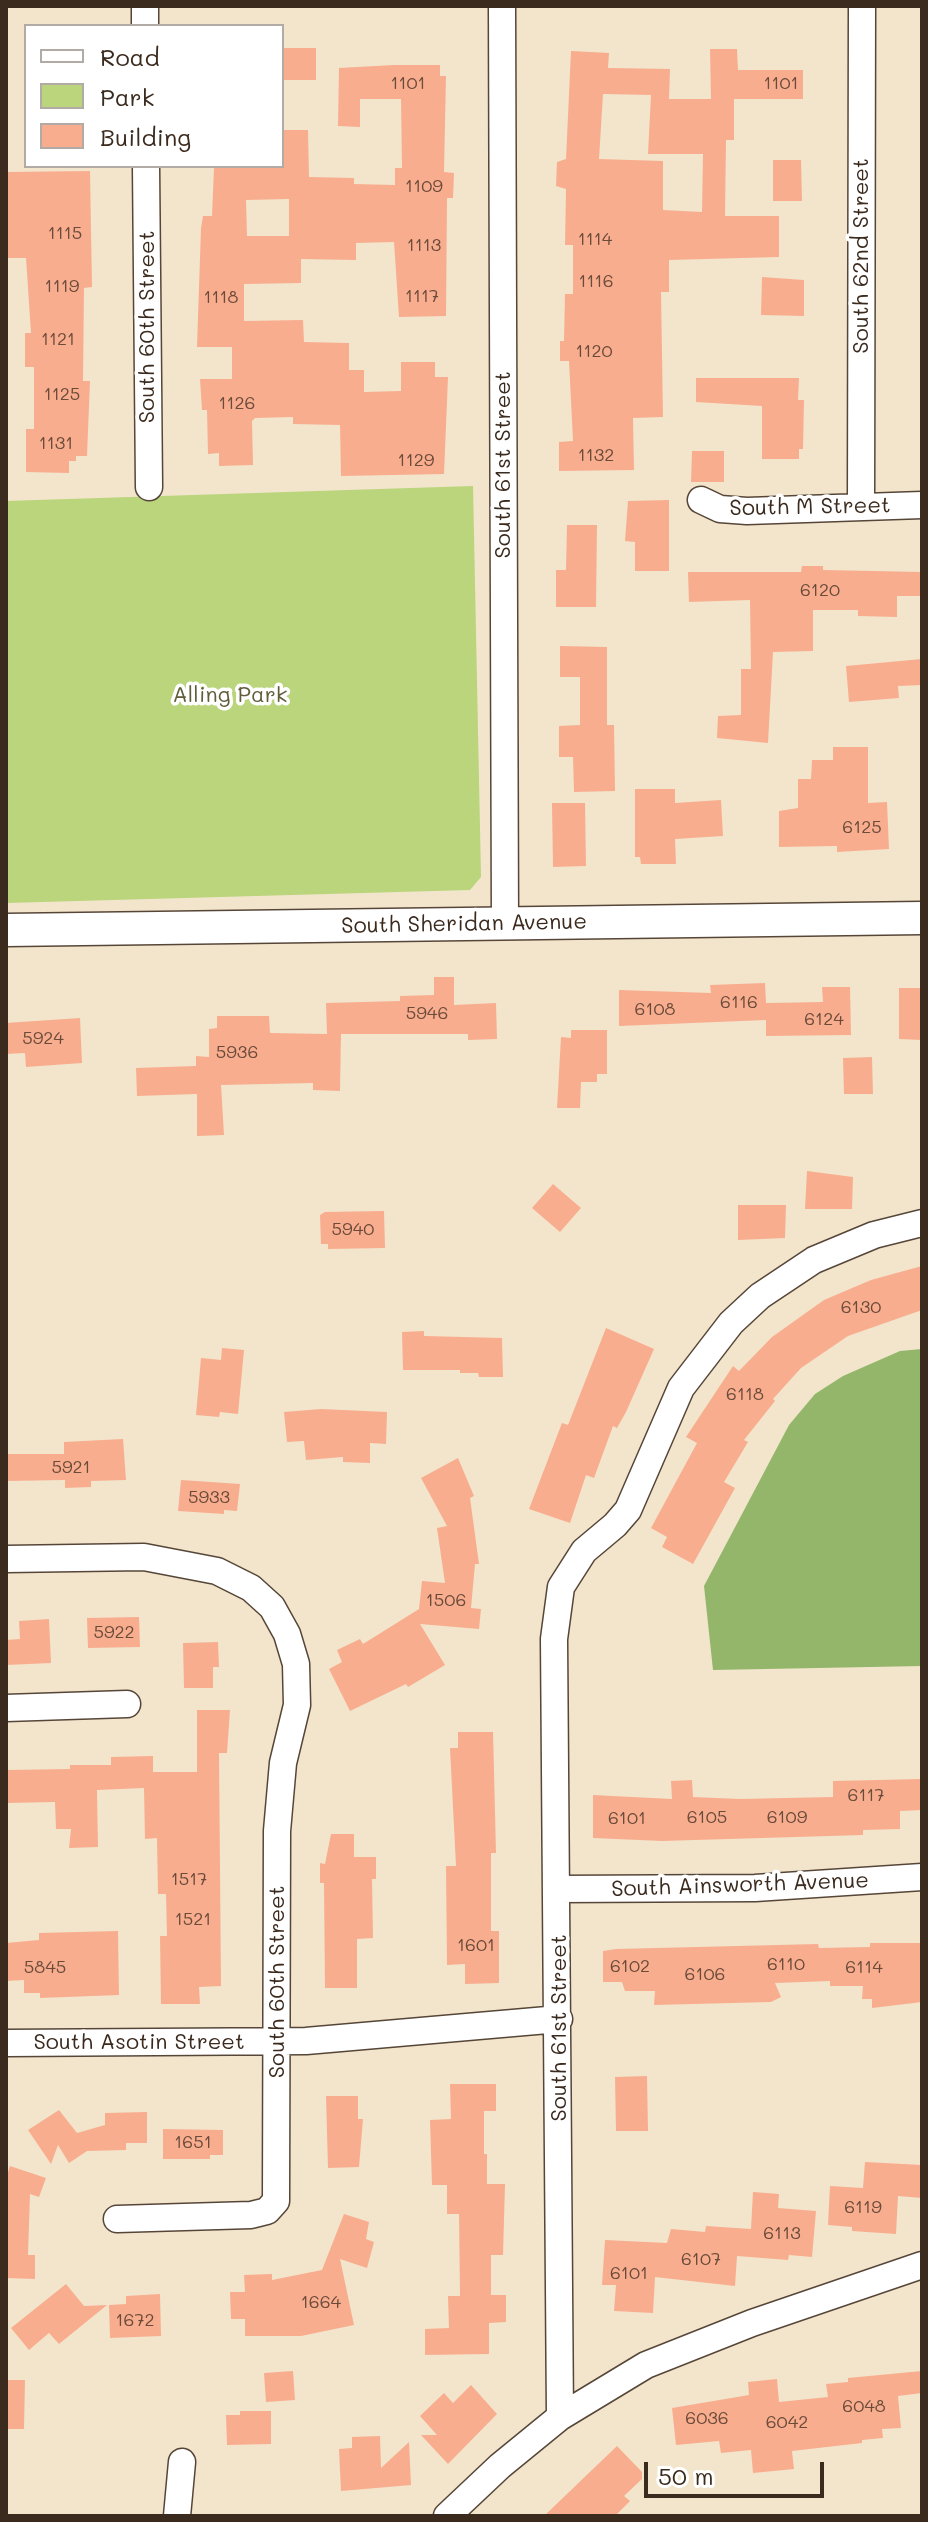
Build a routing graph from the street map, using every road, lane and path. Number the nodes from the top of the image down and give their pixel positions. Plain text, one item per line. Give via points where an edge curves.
1 (502, 6) edge
2 (862, 6) edge
3 (146, 168) edge
4 (149, 487) dead end
5 (701, 500) dead end
6 (922, 505) edge
7 (861, 506) junction
8 (922, 918) edge
9 (505, 923) junction
10 (6, 930) edge
11 (922, 1223) edge
12 (6, 1559) edge
13 (127, 1704) dead end
14 (6, 1708) edge
15 (922, 1877) edge
16 (558, 1889) junction
17 (559, 2019) junction
18 (277, 2042) junction
19 (6, 2043) edge
20 (117, 2219) dead end
21 (922, 2265) edge
22 (560, 2417) junction
23 (182, 2462) dead end
24 (177, 2516) edge
25 (447, 2516) edge

1 - 9 street, South 61st Street
2 - 7 street, South 62nd Street
3 - 4 street, South 60th Street
5 - 7 street, South M Street via 720,509 747,511
6 - 7 street, South M Street
8 - 9 street, South Sheridan Avenue
9 - 10 street, South Sheridan Avenue
11 - 16 street, South 61st Street via 874,1235 814,1260 731,1323 681,1388 628,1510 571,1566 556,1606 554,1639
12 - 18 street, South 60th Street via 126,1556 174,1561 239,1580 272,1607 291,1645 299,1692 278,1806
13 - 14 street
15 - 16 street, South Ainsworth Avenue via 755,1888
16 - 17 street, South 61st Street
17 - 18 street, South Asotin Street
17 - 22 street, South 61st Street
18 - 19 street, South Asotin Street
18 - 20 street, South 60th Street via 273,2206 251,2215
21 - 22 street via 695,2344 646,2365
22 - 25 street
23 - 24 street

